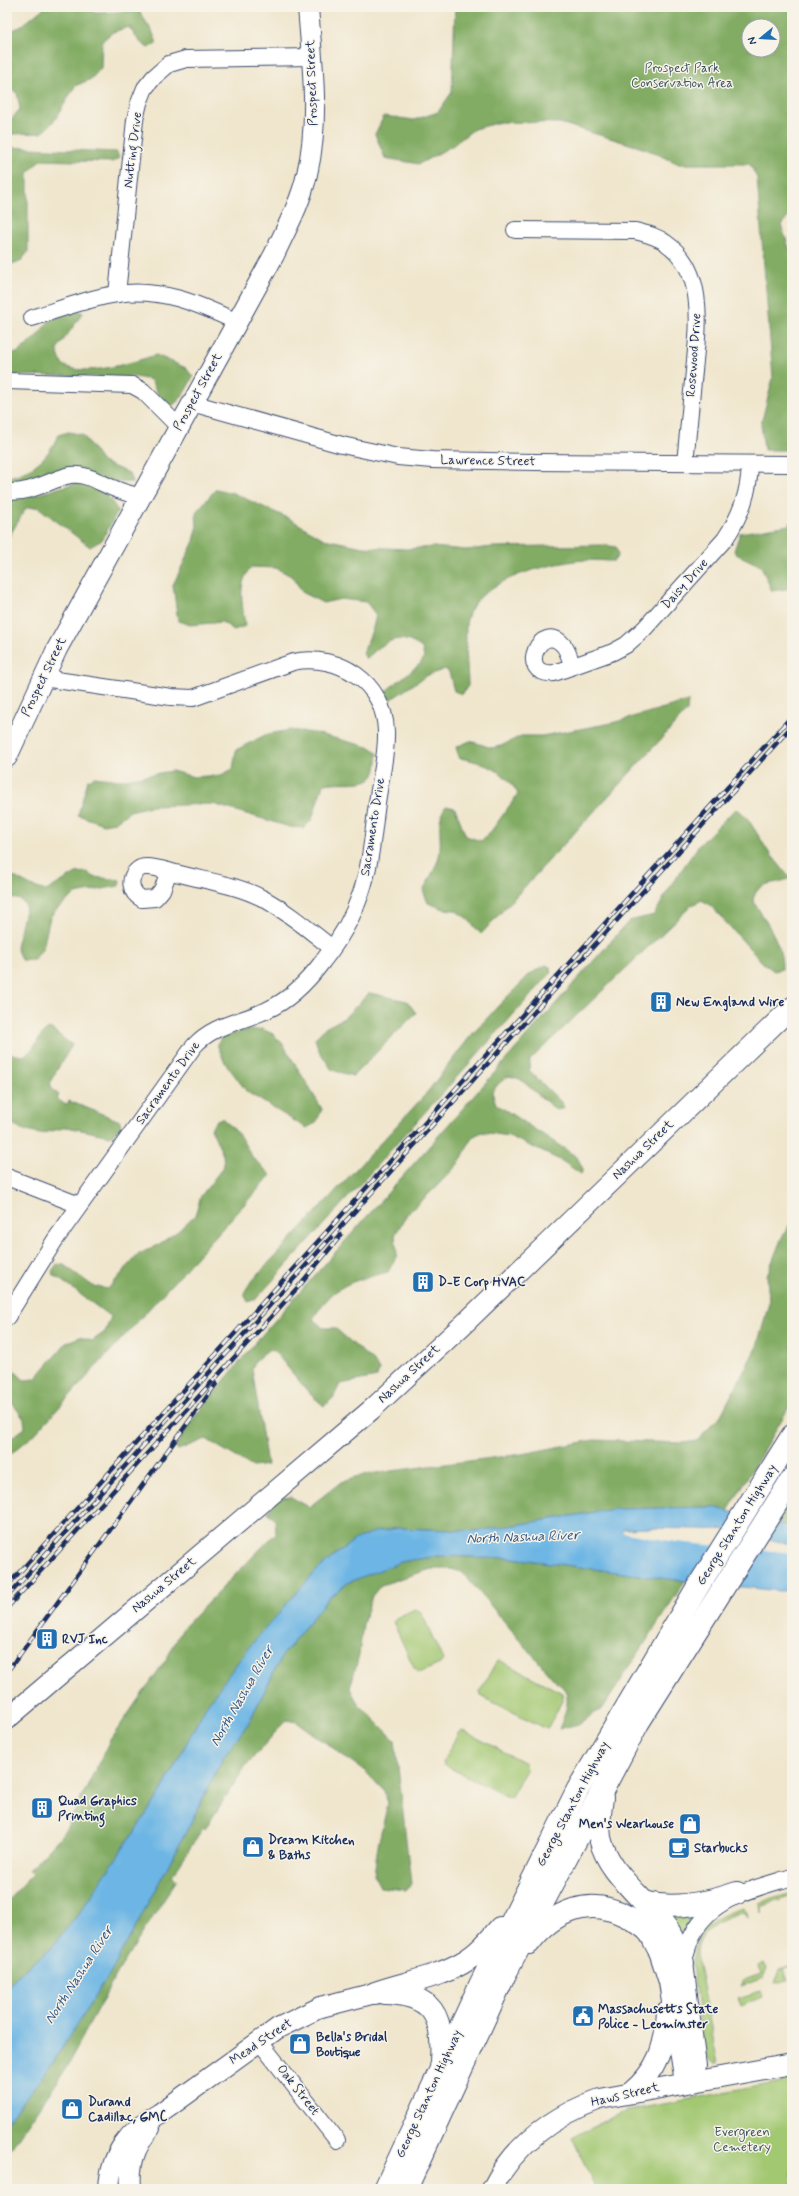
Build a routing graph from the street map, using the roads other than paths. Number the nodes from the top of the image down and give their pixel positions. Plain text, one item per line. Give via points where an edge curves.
1 (308, 7) edge
2 (312, 57) junction
3 (515, 230) dead end
4 (117, 294) junction
5 (32, 318) dead end
6 (237, 322) junction
7 (7, 380) edge
8 (192, 403) junction
9 (179, 427) junction
10 (685, 463) junction
11 (750, 464) junction
12 (792, 464) edge
13 (7, 492) edge
14 (140, 497) junction
15 (573, 666) dead end
16 (43, 678) junction
17 (7, 757) edge
18 (169, 871) dead end
19 (332, 948) junction
20 (792, 1008) edge
21 (7, 1177) edge
22 (79, 1206) junction
23 (7, 1317) edge
24 (792, 1436) edge
25 (792, 1479) edge
26 (7, 1719) edge
27 (604, 1785) junction
28 (792, 1877) edge
29 (738, 1894) junction
30 (522, 1900) junction
31 (646, 1903) junction
32 (658, 1948) joint
33 (683, 1963) junction
34 (506, 1974) junction
35 (669, 1982) junction
36 (375, 1993) junction
37 (259, 2041) junction
38 (792, 2064) edge
39 (440, 2071) junction
40 (691, 2081) junction
41 (630, 2093) junction
42 (159, 2114) junction
43 (337, 2140) dead end
44 (109, 2189) edge
45 (131, 2189) edge
46 (385, 2189) edge
47 (406, 2189) edge
48 (492, 2189) edge

1 - 2 main road, Prospect Street
2 - 4 street, Nutting Drive via 186,59 169,64 154,77 145,88 135,120
2 - 6 main road, Prospect Street via 315,114 308,173 296,208 274,255
3 - 10 street, Rosewood Drive via 635,231 666,242 680,256 697,297 698,322
4 - 5 street
4 - 6 street via 151,293 172,296 201,304
6 - 8 main road, Prospect Street
7 - 9 street via 132,386 143,391
8 - 9 main road, Prospect Street
8 - 10 street, Lawrence Street via 342,445 398,457 527,462
9 - 14 main road, Prospect Street
10 - 11 street, Lawrence Street
11 - 12 street, Lawrence Street
11 - 15 street, Daisy Drive via 745,504 725,539 636,637 613,652
13 - 14 street via 33,490 67,476 78,475
14 - 16 main road, Prospect Street
16 - 17 main road, Prospect Street
16 - 19 street, Sacramento Drive via 193,698 285,664 311,659 337,664 353,671 363,680 380,705 385,722 386,740 366,878 353,912
18 - 19 street via 263,898
19 - 22 street, Sacramento Drive via 314,972 287,998 267,1010 215,1029 200,1039
20 - 26 main road, Nashua Street via 371,1410
21 - 22 street
22 - 23 street, Sacramento Drive
24 - 30 highway, George Stanton Highway via 697,1588 578,1789
25 - 27 highway, George Stanton Highway via 638,1723
27 - 31 highway via 599,1825 602,1844 618,1872
27 - 34 highway, George Stanton Highway
28 - 29 street
29 - 31 highway via 679,1907
29 - 33 street via 700,1923 693,1934
30 - 36 highway via 487,1944 463,1963
30 - 39 highway, George Stanton Highway
31 - 33 highway via 670,1932
32 - 34 highway via 649,1932 639,1923 614,1910 601,1906 588,1907 567,1913 545,1925
32 - 35 main road
33 - 40 main road
34 - 47 highway, George Stanton Highway
35 - 40 main road
35 - 41 main road via 666,2029 659,2058 645,2081
36 - 37 main road, Mead Street via 306,2013
36 - 39 highway via 410,1995 421,1999 430,2007 438,2020 440,2030
37 - 42 main road, Mead Street
37 - 43 street, Oak Street
38 - 40 main road, Haws Street
39 - 46 highway, George Stanton Highway
40 - 41 main road, Haws Street
41 - 48 main road, Haws Street via 574,2108 545,2125 520,2148
42 - 44 main road, Mead Street via 143,2122 123,2143 116,2158
42 - 45 main road, Mead Street via 133,2153

